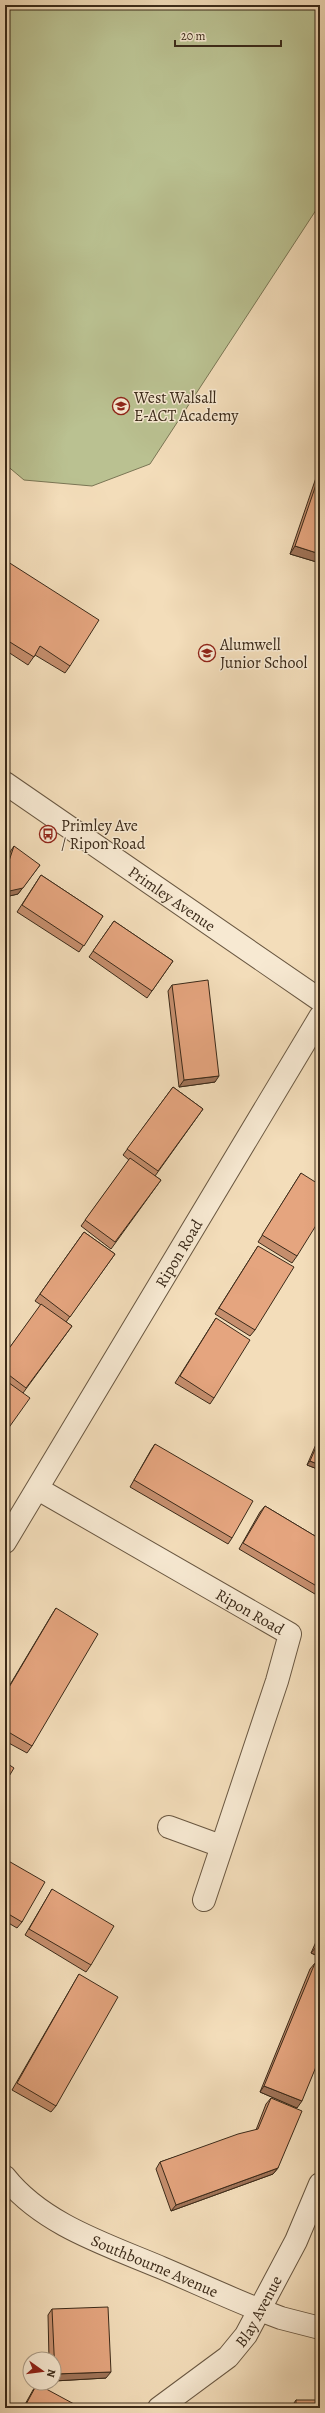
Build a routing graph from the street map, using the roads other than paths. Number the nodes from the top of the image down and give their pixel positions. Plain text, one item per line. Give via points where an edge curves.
1 (5, 783) edge
2 (320, 1000) edge
3 (320, 1017) edge
4 (38, 1489) junction
5 (5, 1542) edge
6 (169, 1827) dead end
7 (221, 1846) junction
8 (204, 1900) dead end
9 (5, 2177) edge
10 (320, 2184) edge
11 (260, 2310) junction
12 (320, 2328) edge
13 (159, 2408) edge

1 - 2 street, Primley Avenue
3 - 4 street, Ripon Road
4 - 5 street, Ripon Road
4 - 7 street, Ripon Road via 290,1634 277,1681
6 - 7 street
7 - 8 street, Ripon Road
9 - 11 street, Southbourne Avenue via 14,2188 41,2209 76,2232
10 - 11 street, Blay Avenue via 296,2241
11 - 12 street, Southbourne Avenue
11 - 13 street, Blay Avenue via 246,2335 228,2357

